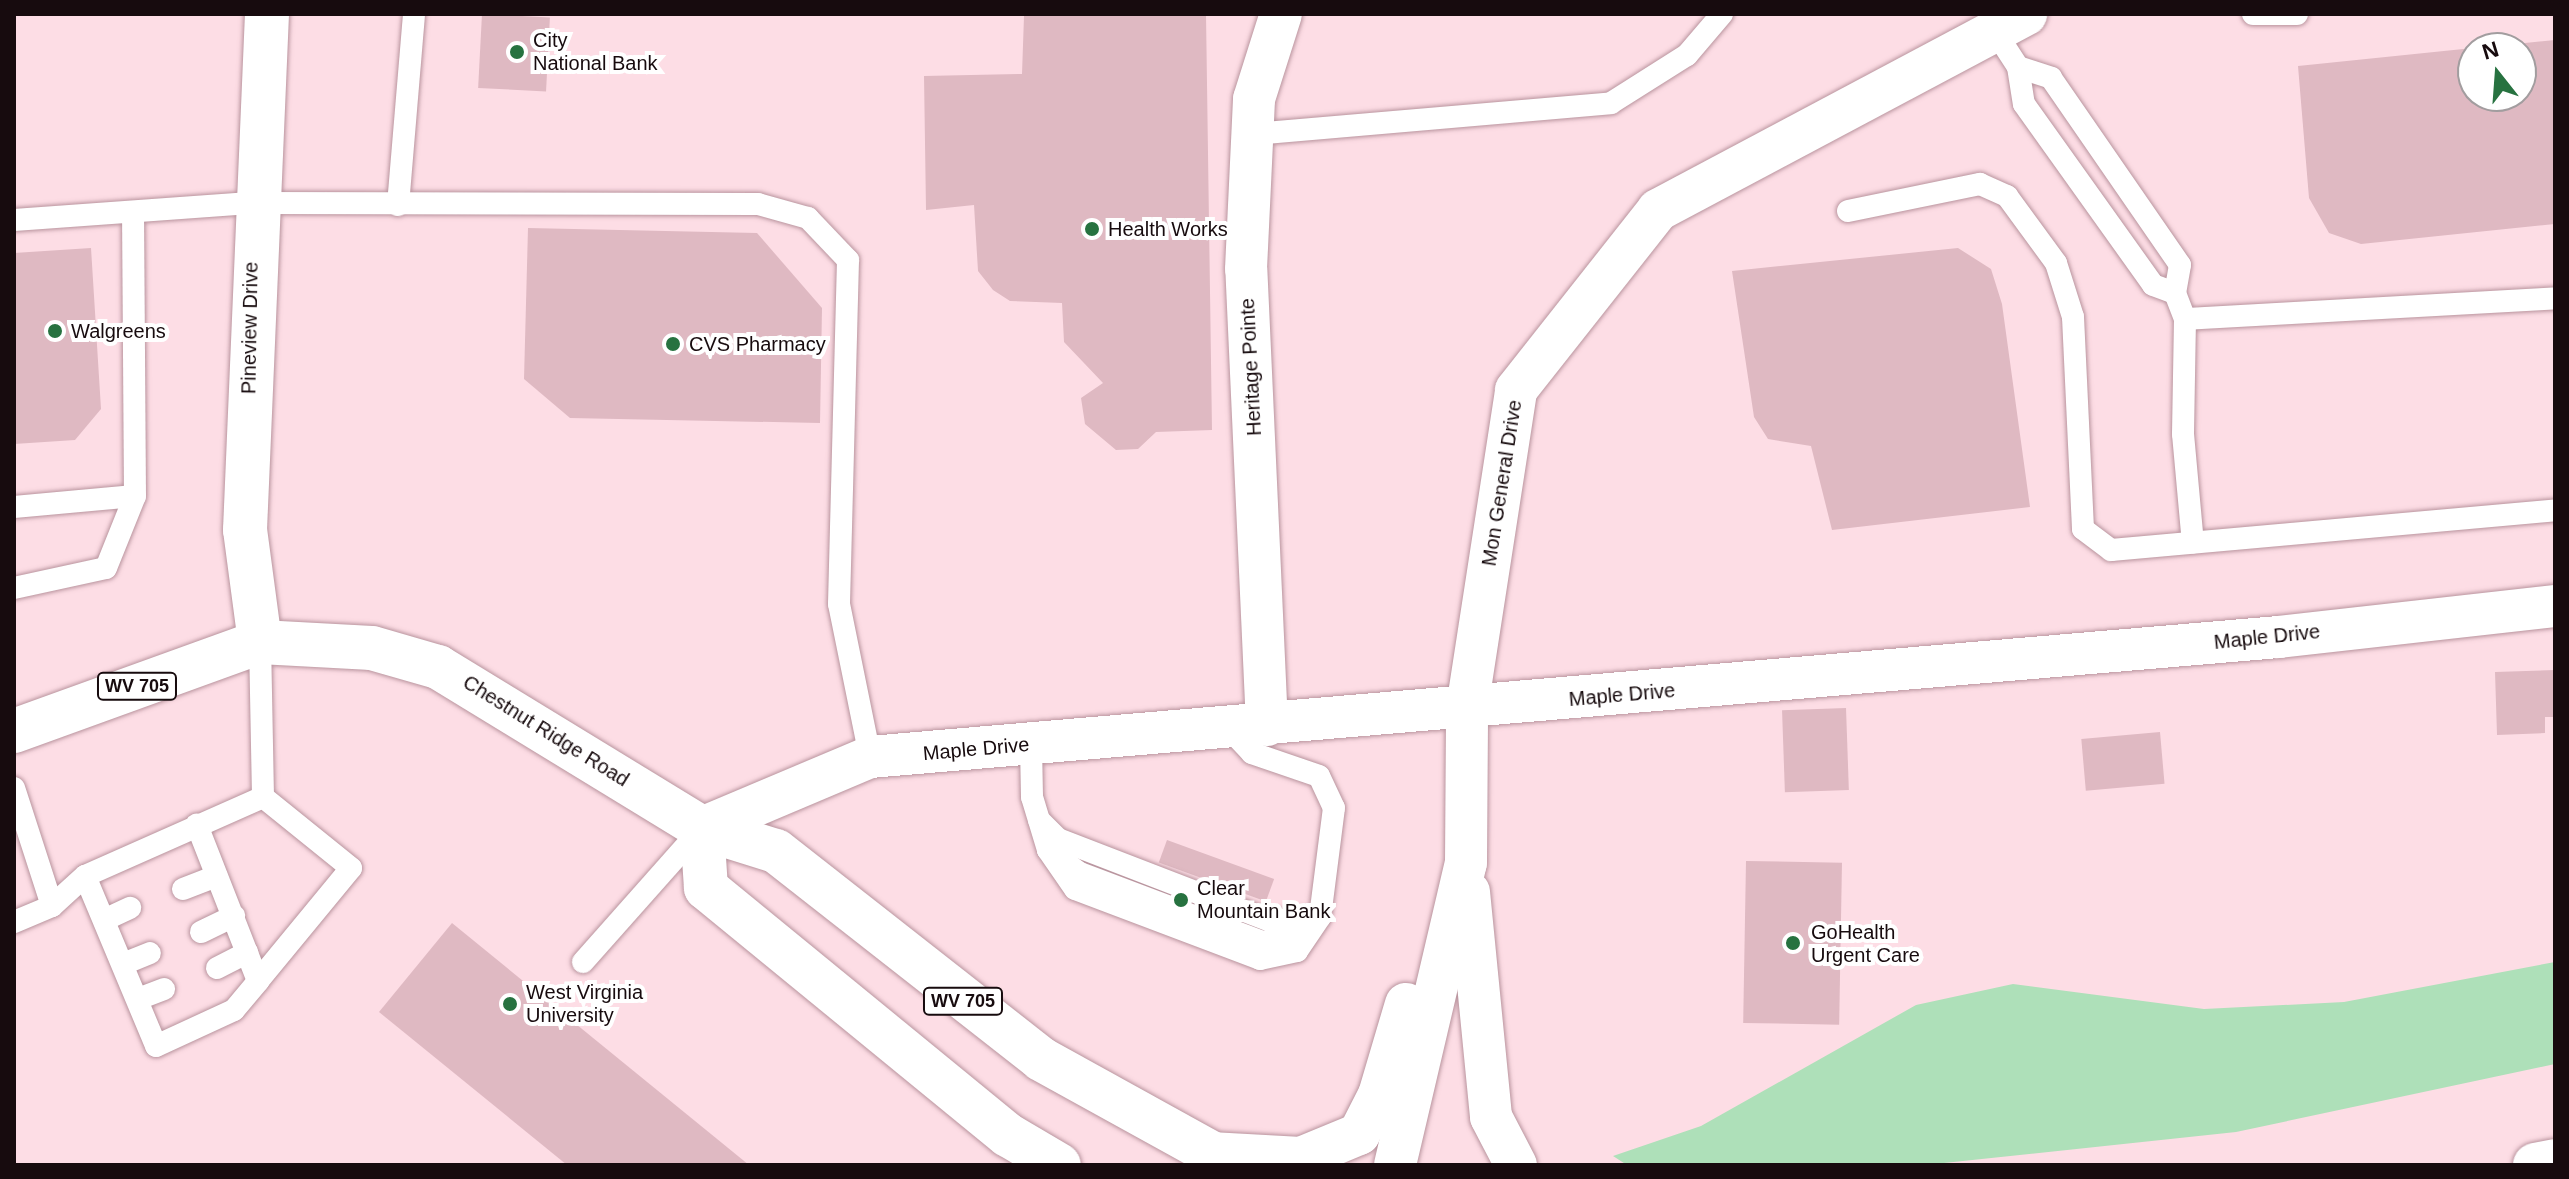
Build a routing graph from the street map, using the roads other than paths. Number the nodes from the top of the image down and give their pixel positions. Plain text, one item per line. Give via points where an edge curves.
1 (267, 14) edge
2 (414, 14) edge
3 (1281, 14) edge
4 (1722, 14) edge
5 (2297, 14) edge
6 (2257, 15) edge
7 (2011, 24) edge
8 (2018, 67) junction
9 (1253, 134) junction
10 (253, 203) junction
11 (398, 205) junction
12 (1848, 211) dead end
13 (133, 214) junction
14 (19, 216) edge
15 (2175, 293) junction
16 (2555, 298) edge
17 (2185, 319) junction
18 (135, 496) junction
19 (14, 507) edge
20 (2555, 510) edge
21 (2193, 543) junction
22 (14, 588) edge
23 (2555, 606) edge
24 (260, 642) junction
25 (1467, 708) junction
26 (1248, 726) junction
27 (14, 731) edge
28 (1031, 745) junction
29 (870, 757) junction
30 (14, 788) edge
31 (263, 797) junction
32 (1039, 820) junction
33 (197, 825) junction
34 (702, 828) junction
35 (1466, 863) junction
36 (85, 876) junction
37 (217, 876) junction
38 (183, 889) dead end
39 (52, 906) junction
40 (130, 908) dead end
41 (234, 916) junction
42 (104, 920) junction
43 (14, 922) edge
44 (1316, 925) junction
45 (201, 932) dead end
46 (150, 953) dead end
47 (247, 953) junction
48 (583, 962) dead end
49 (123, 964) junction
50 (217, 968) dead end
51 (258, 981) junction
52 (164, 989) dead end
53 (138, 999) junction
54 (1221, 1159) edge
55 (2555, 1161) edge
56 (1059, 1165) edge
57 (1395, 1165) edge
58 (1516, 1165) edge
59 (2535, 1165) edge

1 - 10 main road, Pineview Drive
2 - 11 lane
3 - 9 street, Heritage Pointe via 1254,99
4 - 9 lane via 1687,55 1611,103
5 - 6 lane
7 - 8 lane
7 - 25 street, Mon General Drive via 1658,210 1648,222 1516,390
8 - 15 lane via 2024,104 2153,285
8 - 15 lane via 2051,78 2142,206 2180,265
9 - 26 street, Heritage Pointe via 1246,269
10 - 11 lane
10 - 13 lane
10 - 24 main road, Pineview Drive via 245,530
11 - 29 lane via 758,204 808,218 848,260 839,604
12 - 21 lane via 1980,184 2007,196 2056,263 2073,317 2083,529 2111,550
13 - 14 lane
13 - 18 lane
15 - 17 lane
16 - 17 lane
17 - 21 lane via 2183,434
18 - 19 lane
18 - 22 lane via 106,568
20 - 21 lane
23 - 25 street, Maple Drive
24 - 27 main road, Chestnut Ridge Road / WV 705
24 - 31 lane
24 - 34 main road, Chestnut Ridge Road / WV 705 via 372,648 438,667
25 - 26 street, Maple Drive
25 - 35 street, Mon General Drive
26 - 28 street, Maple Drive
26 - 44 lane via 1252,753 1319,776 1328,788 1333,835
28 - 29 street, Maple Drive
28 - 32 lane
29 - 34 street, Maple Drive
30 - 39 lane
31 - 33 lane
31 - 51 lane via 351,868
32 - 44 lane via 1058,839 1270,921
32 - 44 lane via 1048,850 1080,873 1263,942
33 - 36 lane
33 - 37 lane
34 - 48 lane
34 - 54 main road, Chestnut Ridge Road / WV 705 via 776,851 1041,1059
34 - 56 main road via 706,888 1008,1135
35 - 54 street via 1424,948 1379,1095 1359,1134 1301,1158
35 - 57 street, Mon General Drive
35 - 58 street via 1491,1117
36 - 39 lane
36 - 42 lane
37 - 38 lane
37 - 41 lane
39 - 43 lane
40 - 42 lane
41 - 45 lane
41 - 47 lane
42 - 49 lane
46 - 49 lane
47 - 50 lane
47 - 51 lane
49 - 53 lane
51 - 53 lane via 234,1010 156,1046
52 - 53 lane
55 - 59 main road

